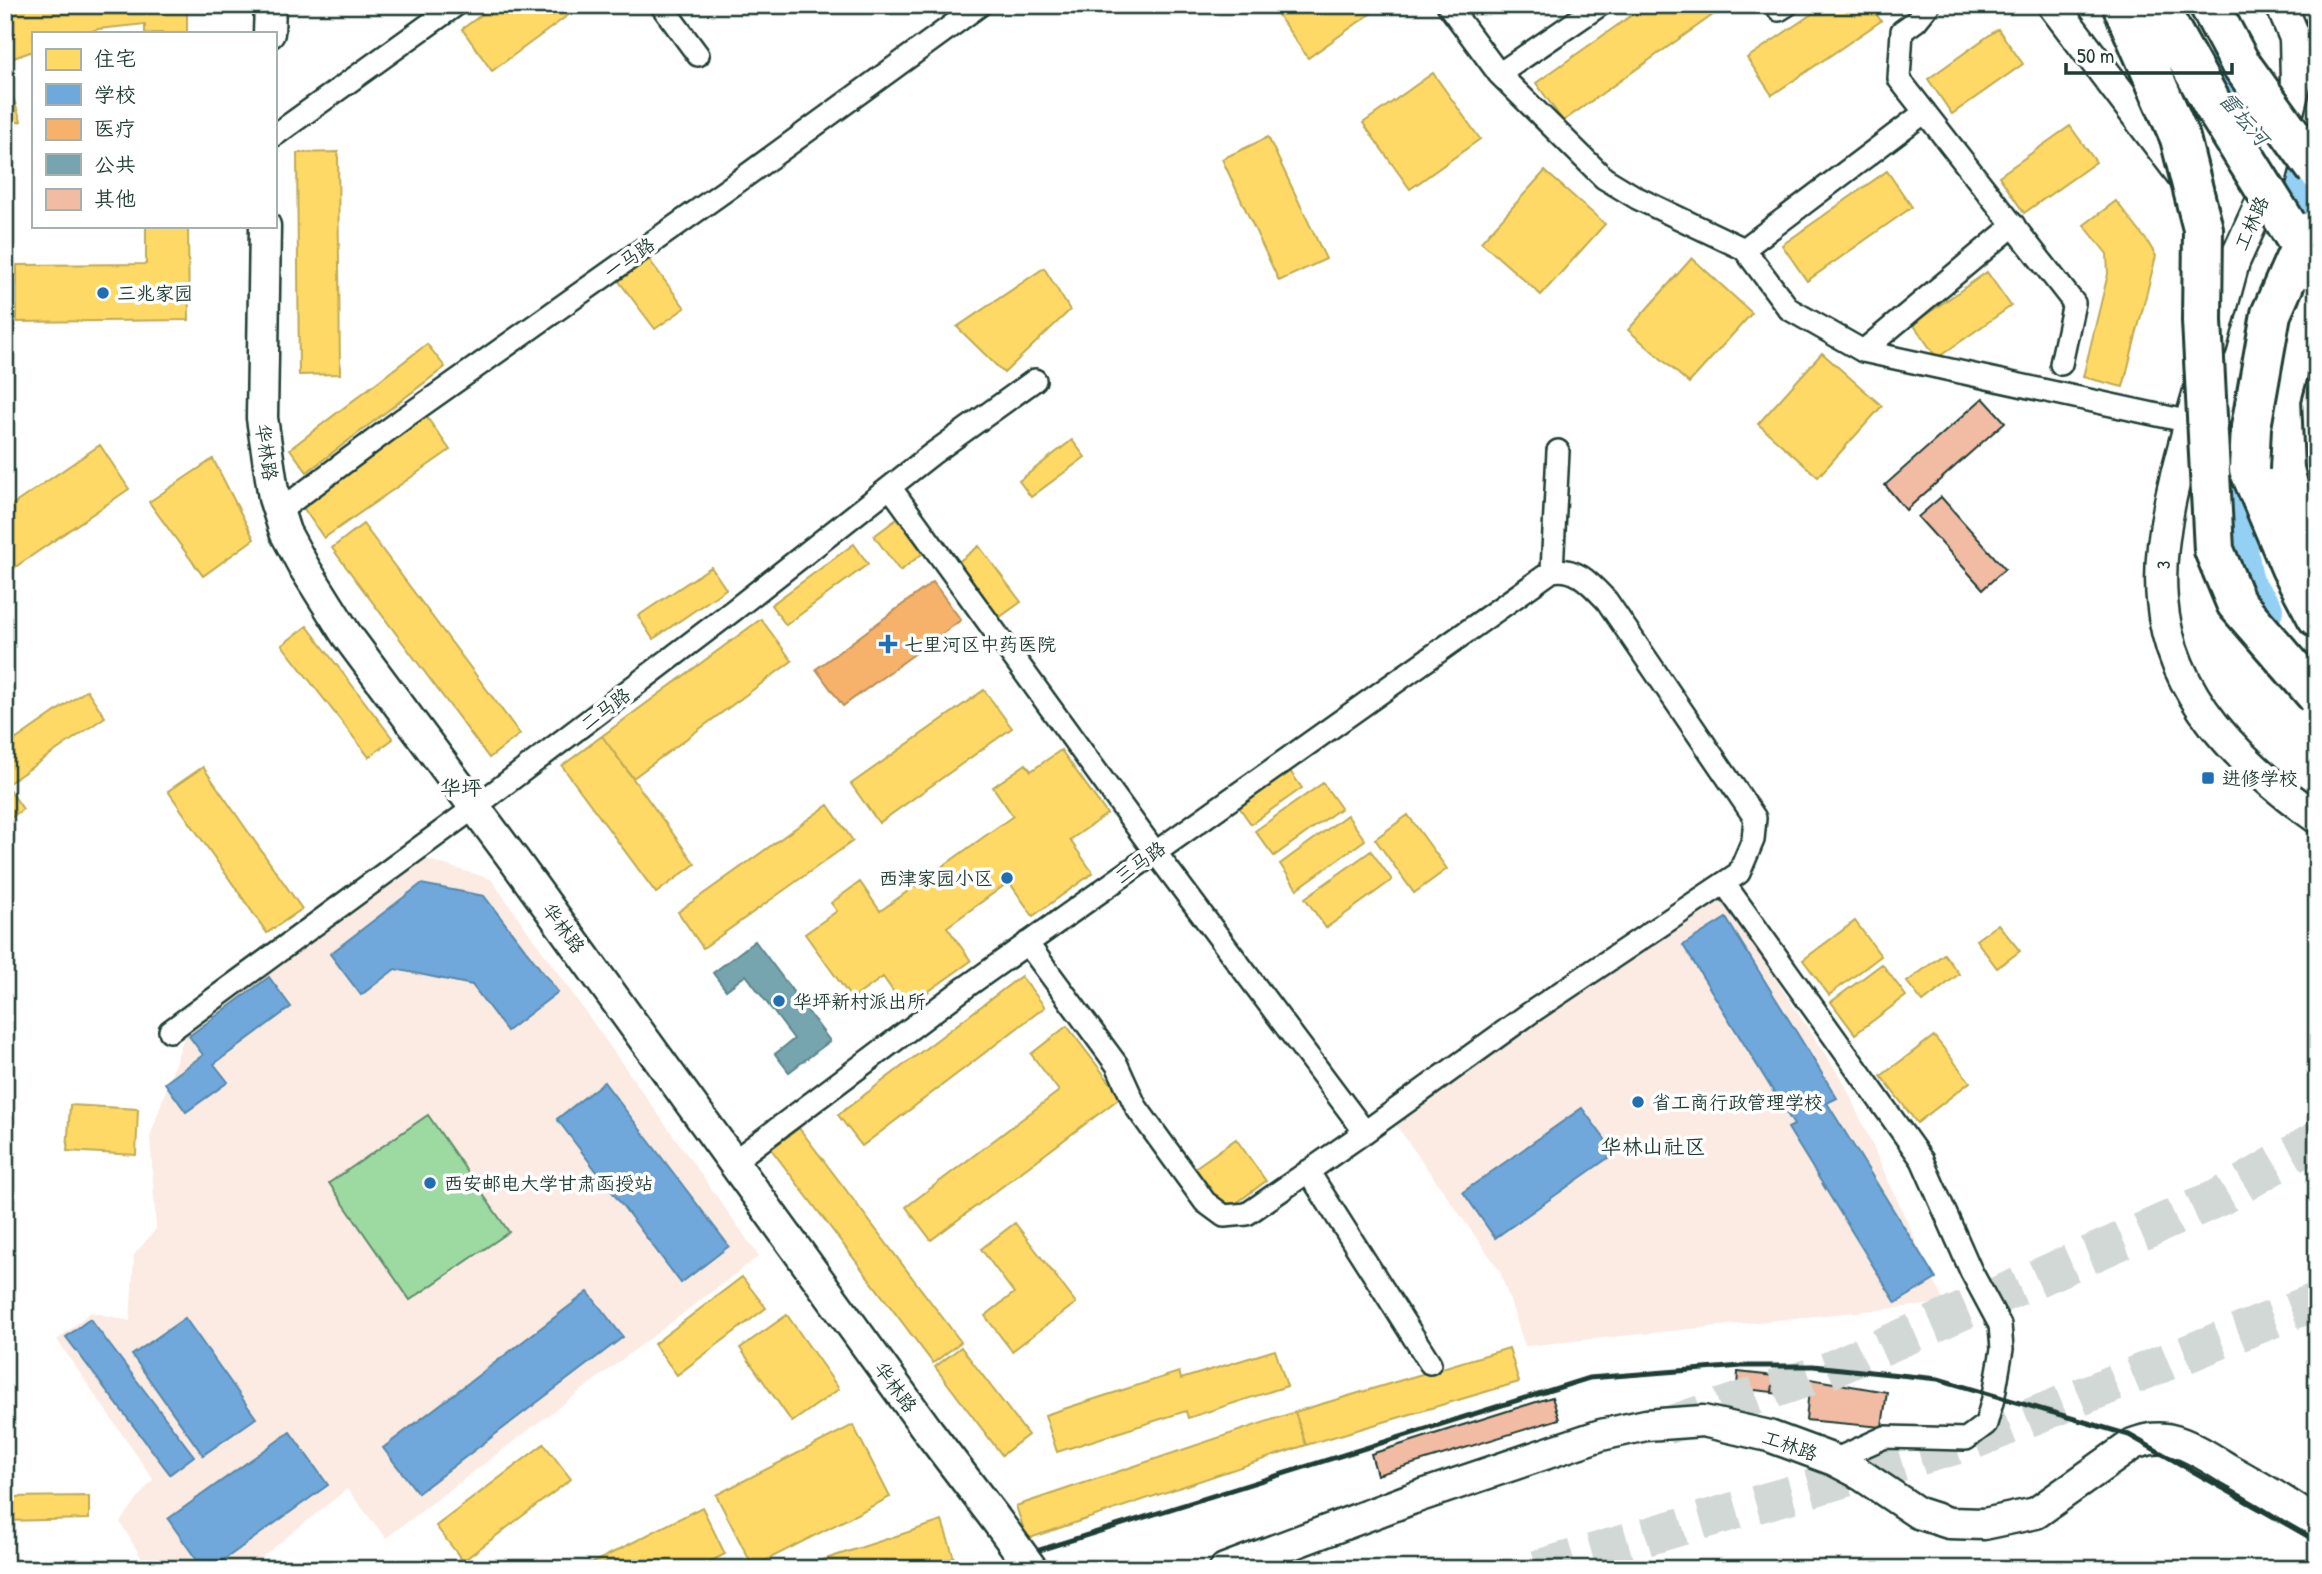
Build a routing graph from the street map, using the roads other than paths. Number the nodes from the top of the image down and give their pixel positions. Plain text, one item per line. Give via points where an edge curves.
1 (270, 5) edge
2 (456, 5) edge
3 (981, 5) edge
4 (1448, 5) edge
5 (1600, 5) edge
6 (1777, 5) edge
7 (1787, 5) edge
8 (1929, 5) edge
9 (2053, 5) edge
10 (2122, 5) edge
11 (2157, 5) edge
12 (2209, 5) edge
13 (2281, 5) edge
14 (670, 8) edge
15 (269, 32) edge
16 (698, 55) dead end
17 (1499, 74) junction
18 (1925, 112) junction
19 (276, 134) edge
20 (2317, 170) edge
21 (2317, 224) edge
22 (2014, 225) junction
23 (265, 228) edge
24 (1744, 249) junction
25 (2234, 262) junction
26 (2317, 273) edge
27 (2317, 295) edge
28 (1863, 351) junction
29 (2061, 364) dead end
30 (1035, 380) dead end
31 (2190, 422) junction
32 (1558, 450) dead end
33 (890, 487) junction
34 (278, 512) junction
35 (1552, 571) junction
36 (2317, 576) edge
37 (2317, 617) edge
38 (2317, 696) edge
39 (475, 807) junction
40 (2317, 818) edge
41 (1154, 852) junction
42 (1724, 883) junction
43 (1027, 943) junction
44 (170, 1031) dead end
45 (1366, 1132) junction
46 (733, 1162) junction
47 (1308, 1171) junction
48 (1430, 1363) dead end
49 (1834, 1460) junction
50 (2317, 1524) edge
51 (1032, 1569) edge
52 (1225, 1569) edge

1 - 15 street
2 - 19 street
3 - 34 street, 一马路
4 - 17 street
5 - 17 street
6 - 7 street via 1779,10
8 - 18 street via 1902,31 1899,79
9 - 25 street via 2220,226
10 - 38 highway, bridge via 2180,138 2203,229 2202,321 2214,550 2236,603
11 - 26 highway, bridge via 2215,109
12 - 20 highway, bridge via 2240,64
13 - 25 street, 工林路 via 2295,38 2296,82 2269,185
14 - 16 street
17 - 24 street via 1604,178
18 - 22 street
18 - 24 street
21 - 37 highway, bridge via 2296,257 2271,314 2250,426 2249,469
22 - 28 street
22 - 29 street via 2074,303
23 - 34 street, 华林路 via 262,418
24 - 28 street via 1789,309
25 - 31 street, 3
27 - 36 highway via 2297,340 2281,399 2284,469 2303,546
28 - 31 street
30 - 33 street, 二马路
31 - 40 street, 3 via 2171,497 2163,557 2168,640 2179,670 2218,731 2276,789
32 - 35 street
33 - 39 street, 二马路
33 - 41 street
34 - 39 street, 华林路 via 304,568 346,634
35 - 41 street, 三马路
35 - 42 street via 1563,569 1586,578 1607,601 1755,818 1753,840 1739,873
39 - 44 street, 二马路
39 - 46 street, 华林路
41 - 43 street, 三马路
41 - 45 street
42 - 45 street via 1530,1013
42 - 49 street via 1922,1160 2000,1325 2002,1349 1986,1424 1966,1439 1885,1437
43 - 46 street, 三马路
43 - 47 street via 1117,1065 1136,1107 1205,1202 1224,1216 1247,1214
45 - 47 street
46 - 51 street, 华林路, bridge
47 - 48 street
49 - 50 street, 工林路 via 1918,1513 1949,1523 1984,1524 2036,1513 2133,1444 2157,1438 2204,1455
49 - 52 street, 工林路 via 1769,1436 1703,1421 1647,1425 1601,1435 1411,1499

